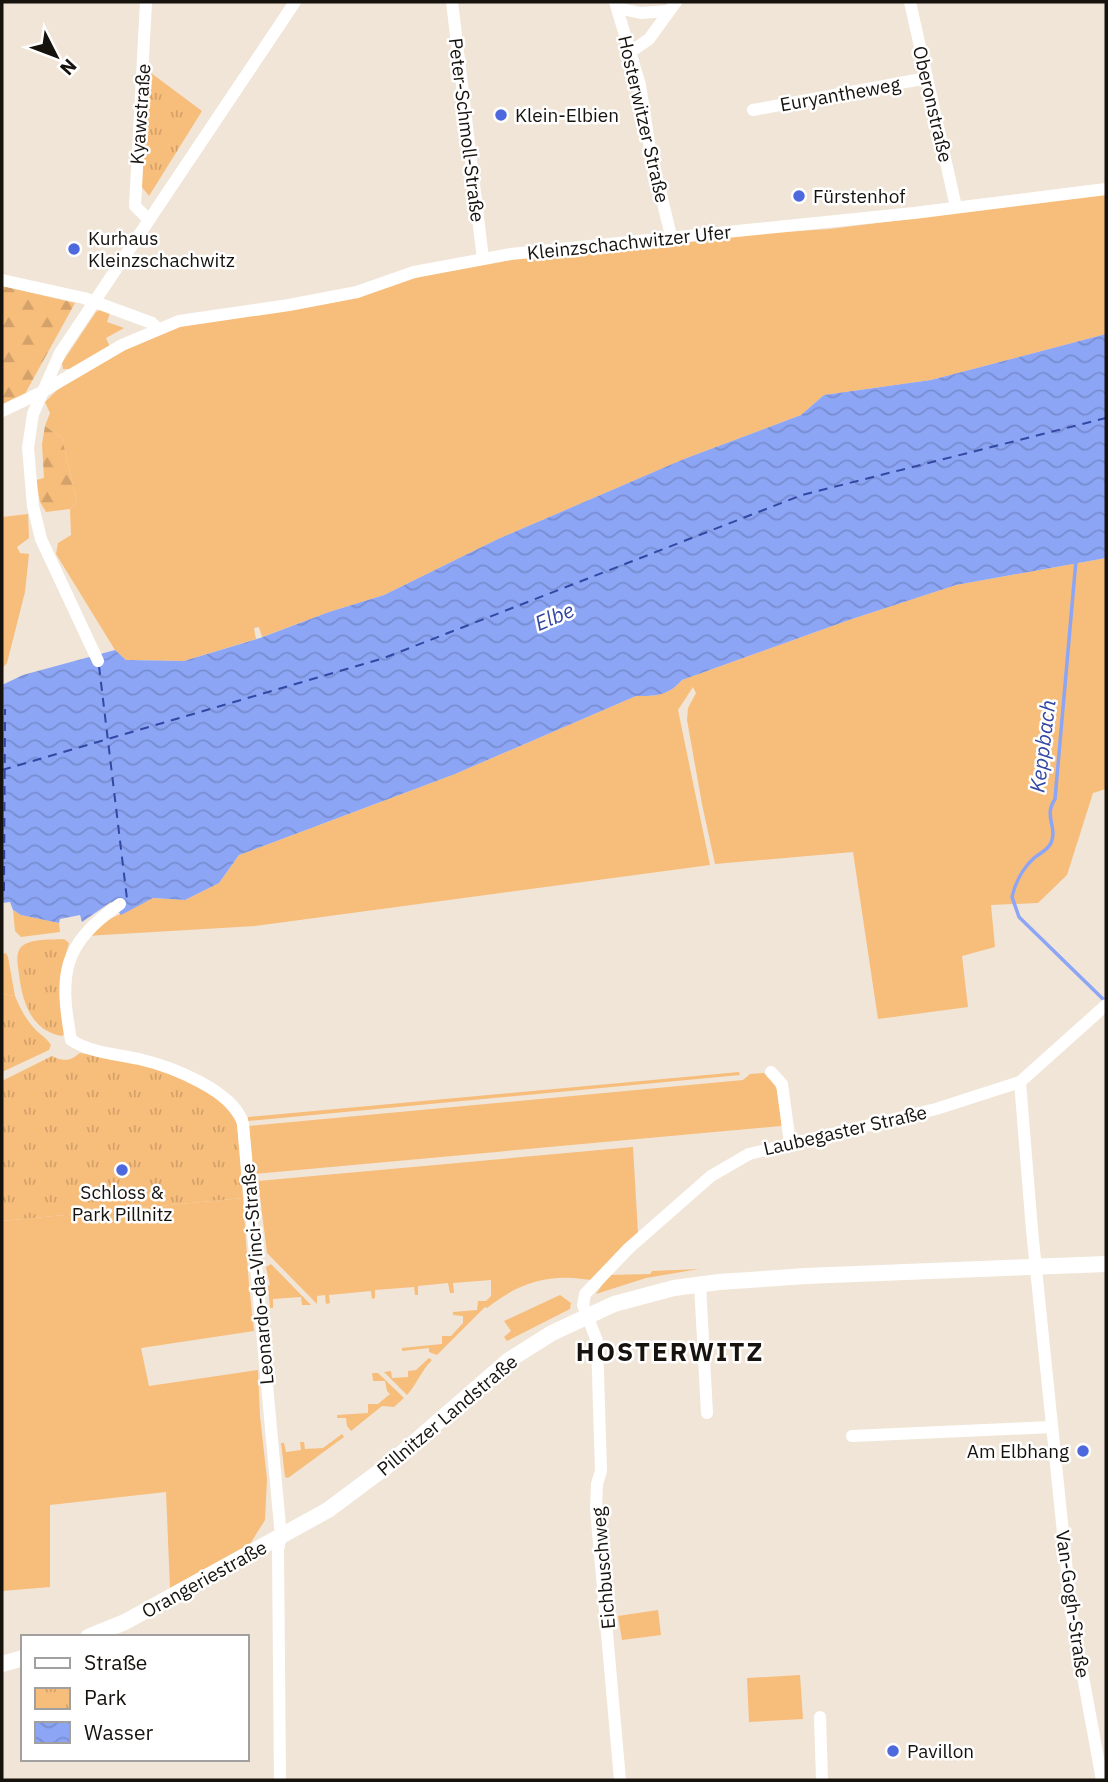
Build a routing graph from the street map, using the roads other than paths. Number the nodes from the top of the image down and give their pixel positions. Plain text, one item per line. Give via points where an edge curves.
1 (146, 2) edge
2 (295, 2) edge
3 (452, 2) edge
4 (910, 2) edge
5 (616, 5) edge
6 (672, 6) edge
7 (629, 53) junction
8 (927, 78) junction
9 (754, 110) dead end
10 (1106, 189) edge
11 (956, 207) junction
12 (149, 220) junction
13 (671, 236) junction
14 (483, 259) junction
15 (2, 280) edge
16 (93, 302) junction
17 (157, 328) junction
18 (40, 393) junction
19 (2, 411) edge
20 (98, 661) dead end
21 (120, 904) dead end
22 (1105, 1007) edge
23 (771, 1072) dead end
24 (1020, 1082) junction
25 (790, 1143) junction
26 (1106, 1264) edge
27 (1036, 1266) junction
28 (700, 1285) junction
29 (586, 1316) junction
30 (707, 1413) dead end
31 (1052, 1427) junction
32 (852, 1436) dead end
33 (281, 1536) junction
34 (93, 1635) edge
35 (21, 1659) edge
36 (2, 1664) edge
37 (820, 1717) dead end
38 (280, 1780) edge
39 (620, 1780) edge
40 (822, 1780) edge
41 (1102, 1780) edge

1 - 12 street, Kyawstraße via 135,206
2 - 12 street
3 - 14 street, Peter-Schmoll-Straße
4 - 8 street, Oberonstraße
5 - 6 street via 641,13
5 - 7 street, Hosterwitzer Straße
6 - 7 street via 649,39
7 - 13 street, Hosterwitzer Straße via 640,85
8 - 9 street, Euryantheweg
8 - 11 street, Oberonstraße
10 - 11 street, Kleinzschachwitzer Ufer
11 - 13 street, Kleinzschachwitzer Ufer
12 - 16 street
13 - 14 street, Kleinzschachwitzer Ufer
14 - 17 street, Kleinzschachwitzer Ufer via 414,272 357,292
15 - 16 street
16 - 17 street
16 - 18 street
17 - 18 street, Kleinzschachwitzer Ufer
18 - 19 street, Kleinzschachwitzer Ufer
18 - 20 street via 28,447 33,506 41,539
21 - 33 street, Leonardo-da-Vinci-Straße via 97,920 72,952 65,1007 71,1040 82,1048 142,1060 196,1080 241,1114
22 - 24 street, Laubegaster Straße
23 - 25 street via 782,1084
24 - 25 street, Laubegaster Straße via 936,1109
24 - 27 street, Van-Gogh-Straße
25 - 29 street, Laubegaster Straße via 748,1154 711,1176 585,1294
26 - 27 main road, Pillnitzer Landstraße
27 - 28 main road, Pillnitzer Landstraße
27 - 31 street, Van-Gogh-Straße
28 - 29 main road, Pillnitzer Landstraße via 634,1297
28 - 30 street
29 - 33 main road, Pillnitzer Landstraße via 509,1360 387,1466 328,1510
29 - 39 street, Eichbuschweg via 597,1341 601,1471 596,1509
31 - 32 street
31 - 41 street, Van-Gogh-Straße via 1071,1611
33 - 34 main road, Orangeriestraße
33 - 38 street, Leonardo-da-Vinci-Straße
35 - 36 main road
37 - 40 street

